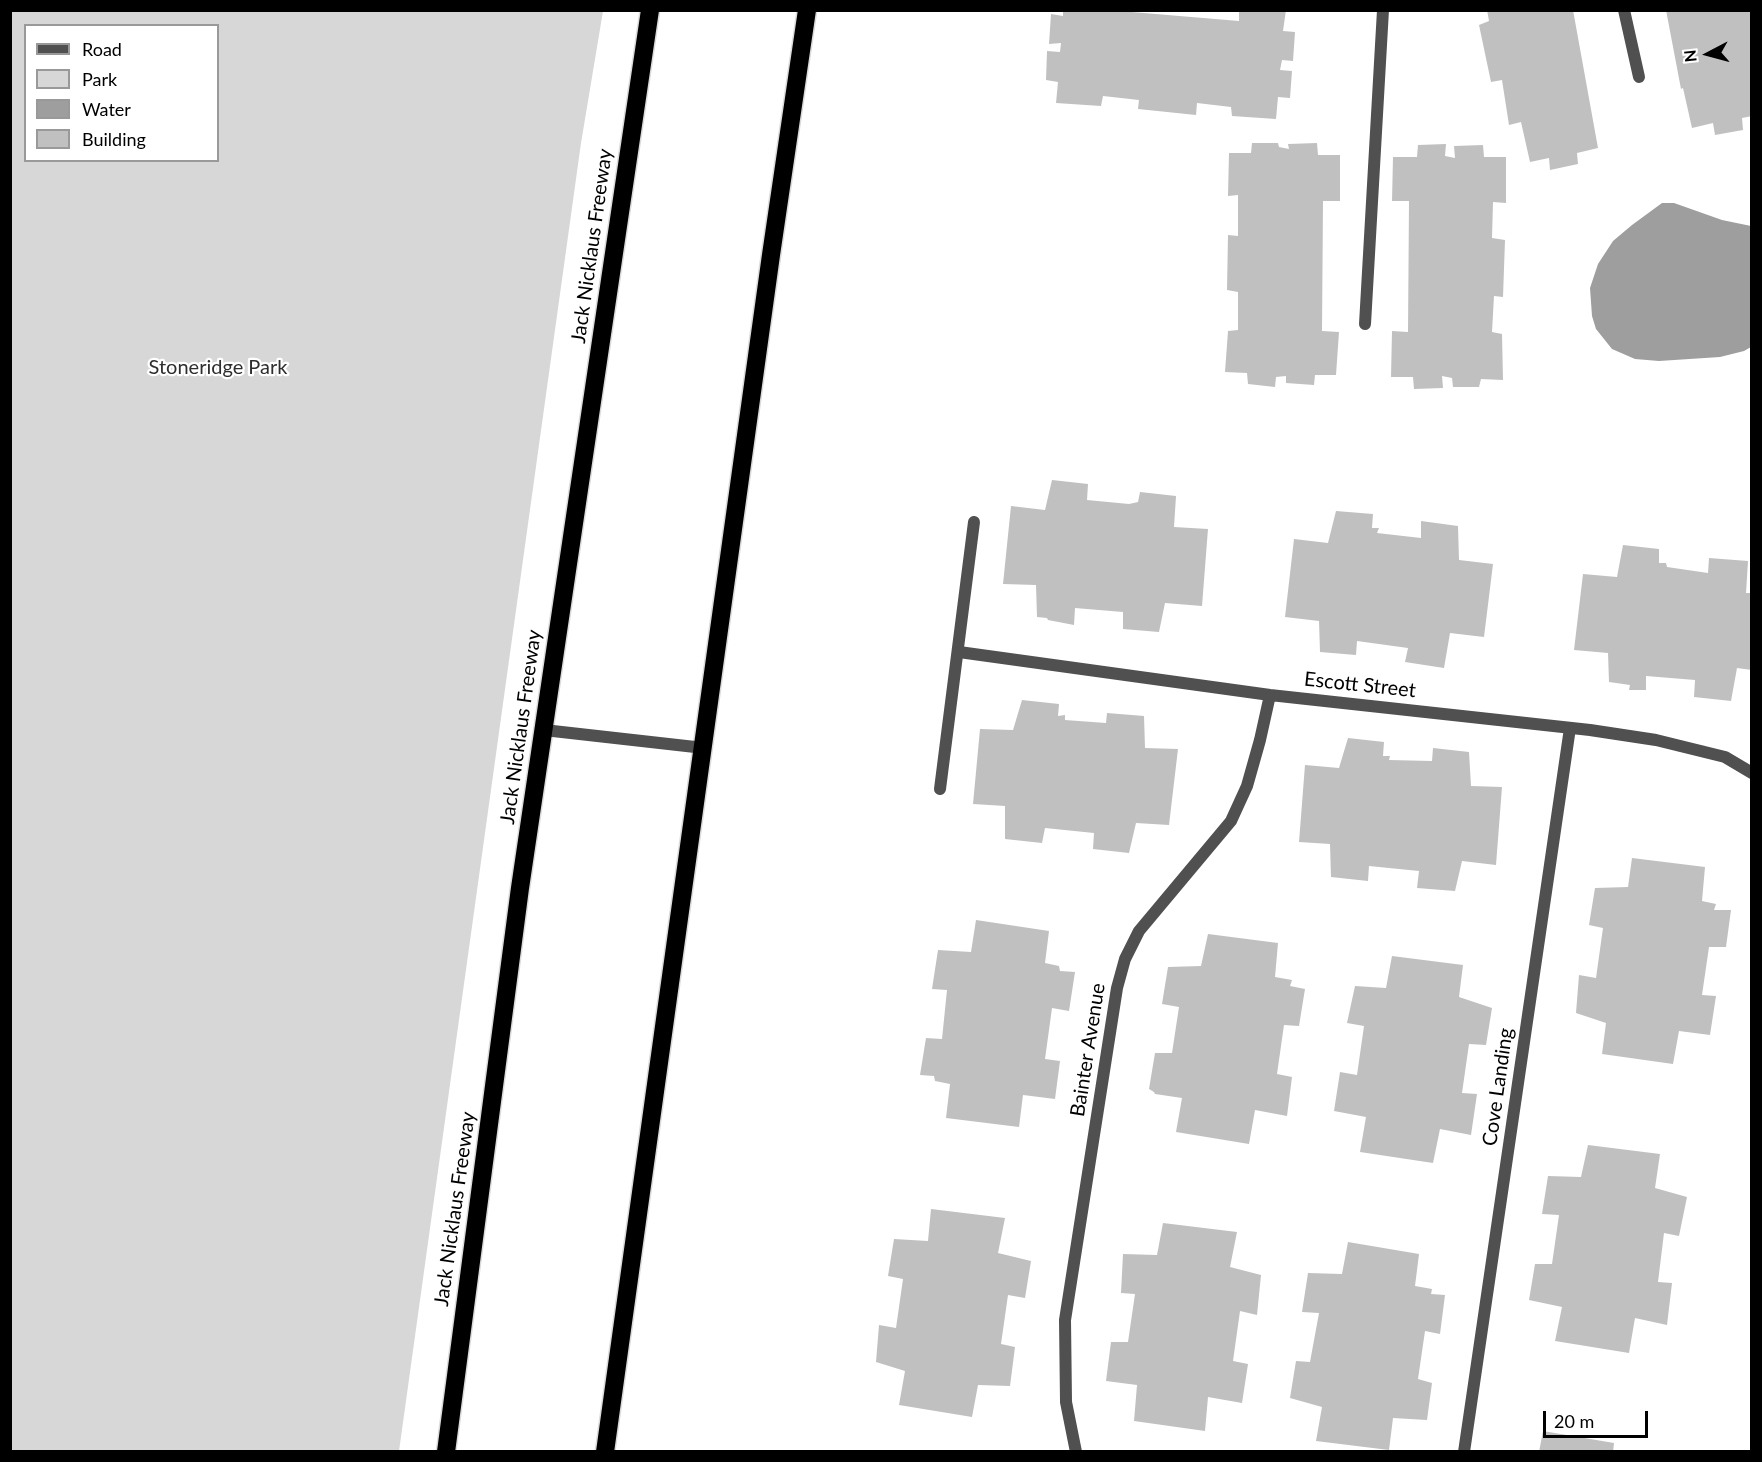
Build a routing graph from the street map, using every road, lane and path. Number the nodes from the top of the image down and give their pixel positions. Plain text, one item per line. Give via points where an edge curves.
1 (650, 10) edge
2 (807, 10) edge
3 (1383, 10) edge
4 (1624, 10) edge
5 (1639, 77) dead end
6 (1365, 324) dead end
7 (974, 522) dead end
8 (959, 652) junction
9 (1270, 694) junction
10 (1570, 728) junction
11 (544, 730) junction
12 (704, 748) junction
13 (1752, 773) edge
14 (940, 789) dead end
15 (446, 1452) edge
16 (605, 1452) edge
17 (1076, 1452) edge
18 (1464, 1452) edge

1 - 11 highway, Jack Nicklaus Freeway
2 - 12 highway
3 - 6 street
4 - 5 street
7 - 8 street
8 - 9 street, Escott Street
8 - 14 street
9 - 10 street, Escott Street
9 - 17 street, Bainter Avenue via 1249,777 1232,821 1139,931 1117,988 1065,1320 1066,1402
10 - 13 street, Escott Street via 1656,740 1725,757
10 - 18 street, Cove Landing
11 - 12 street
11 - 15 highway, Jack Nicklaus Freeway
12 - 16 highway

